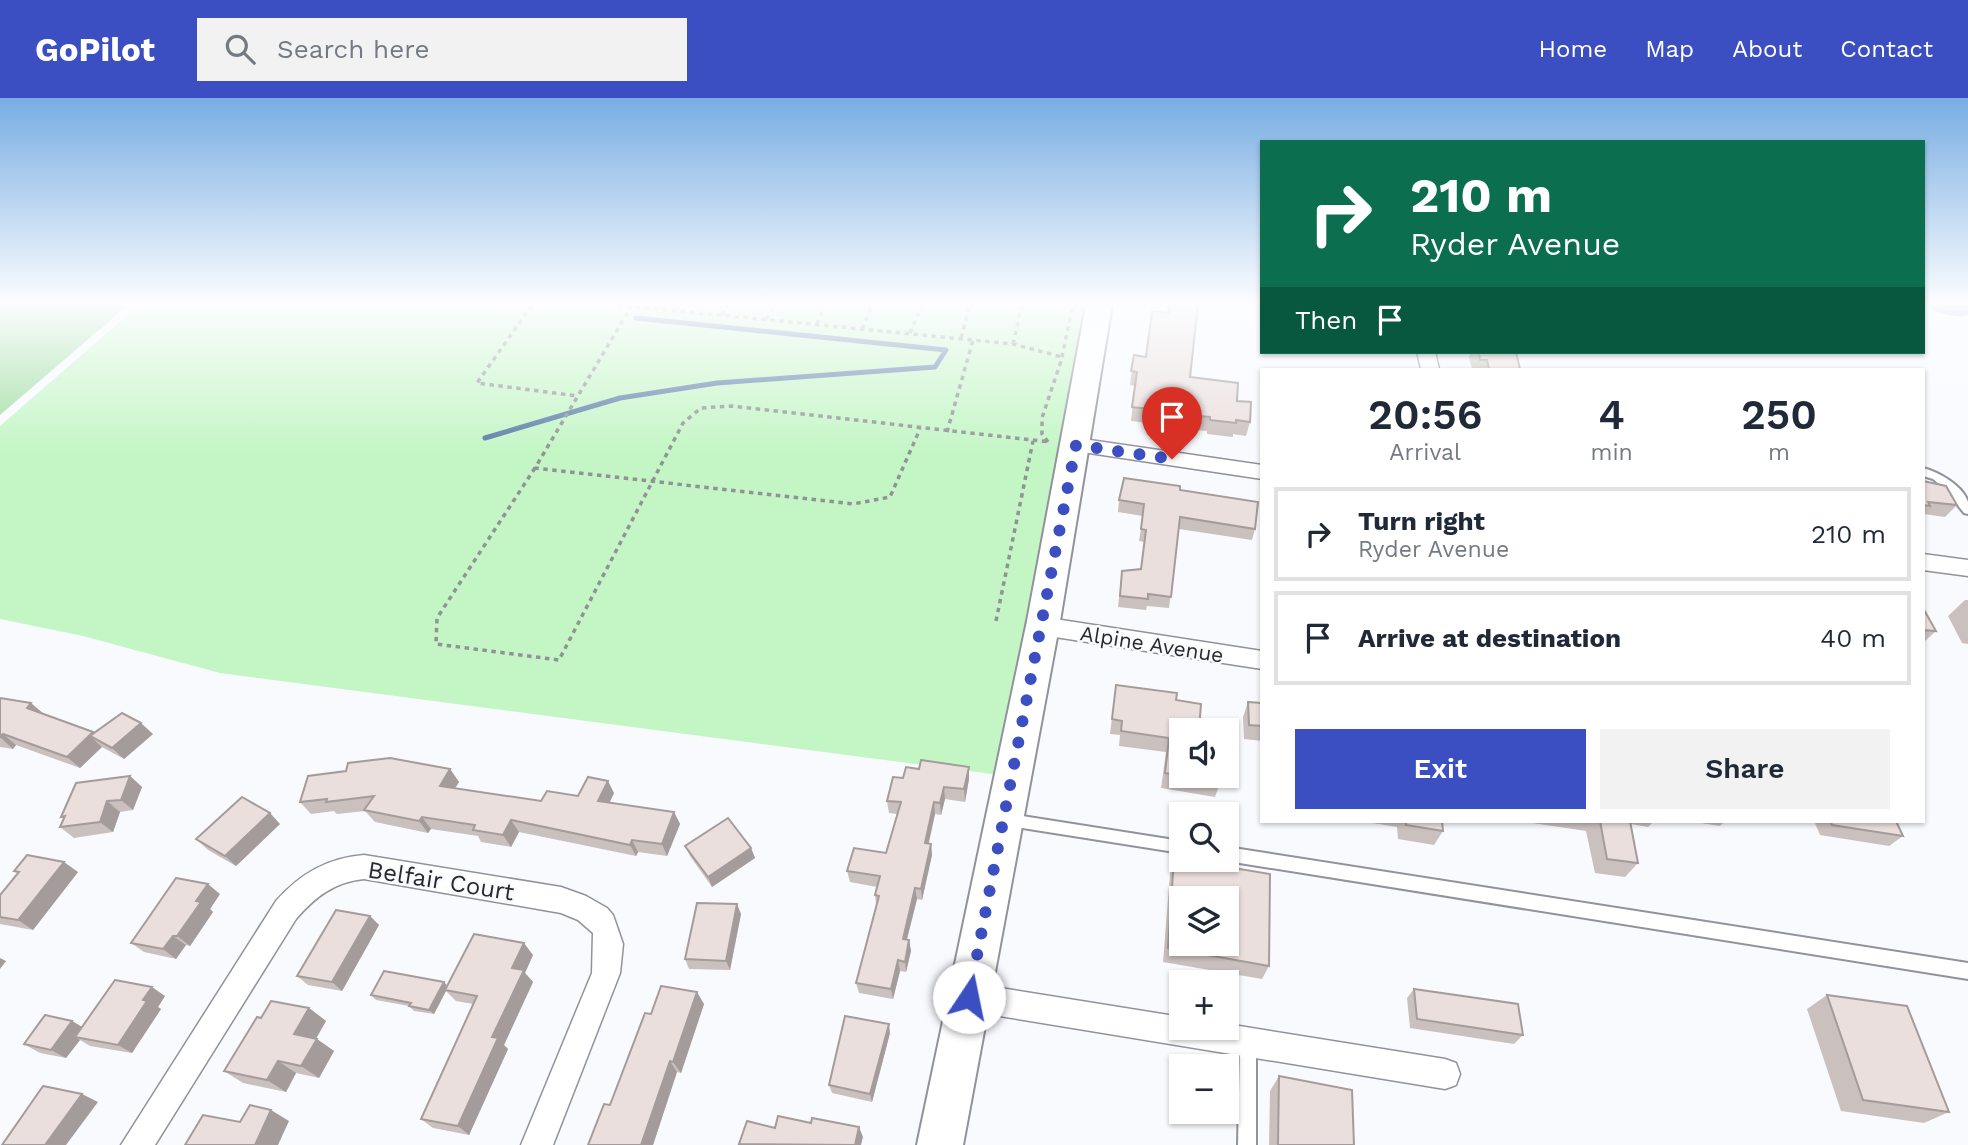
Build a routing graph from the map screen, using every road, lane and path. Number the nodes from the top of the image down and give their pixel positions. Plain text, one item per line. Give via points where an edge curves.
1 (498, 354) edge
2 (603, 354) edge
3 (969, 354) edge
4 (1050, 354) edge
5 (1063, 354) edge
6 (1086, 354) edge
7 (1062, 357) junction
8 (578, 396) junction
9 (920, 429) junction
10 (947, 432) junction
11 (1033, 441) junction
12 (1062, 443) junction
13 (535, 468) junction
14 (1260, 472) edge
15 (1925, 472) edge
16 (652, 482) junction
17 (1968, 510) edge
18 (1925, 562) edge
19 (1968, 568) edge
20 (996, 621) dead end
21 (1042, 626) junction
22 (1260, 660) edge
23 (1004, 819) junction
24 (1169, 845) edge
25 (1239, 856) edge
26 (1968, 971) edge
27 (969, 997) junction
28 (1248, 1041) junction
29 (1445, 1074) dead end
30 (137, 1145) edge
31 (537, 1145) edge
32 (940, 1145) edge
33 (1247, 1145) edge

1 - 8 path via 477,383
2 - 8 path
3 - 10 path
4 - 7 path
5 - 7 path
6 - 12 street
7 - 12 path via 1042,418 1042,434
8 - 13 path
9 - 10 path
9 - 16 path via 732,406 701,408 683,423
9 - 16 path via 890,497 853,504
10 - 11 path
11 - 12 path
11 - 20 path
12 - 14 street
12 - 21 street
13 - 16 path
13 - 16 path via 437,618 436,644 558,660
15 - 17 lane via 1946,483
18 - 19 street
21 - 22 street, Alpine Avenue
21 - 23 street
23 - 24 lane
23 - 27 street
25 - 26 lane
27 - 28 street
27 - 32 street
28 - 29 street
28 - 33 lane
30 - 31 street, Belfair Court via 295,898 328,873 364,867 561,900 583,906 599,917 611,948 607,974

